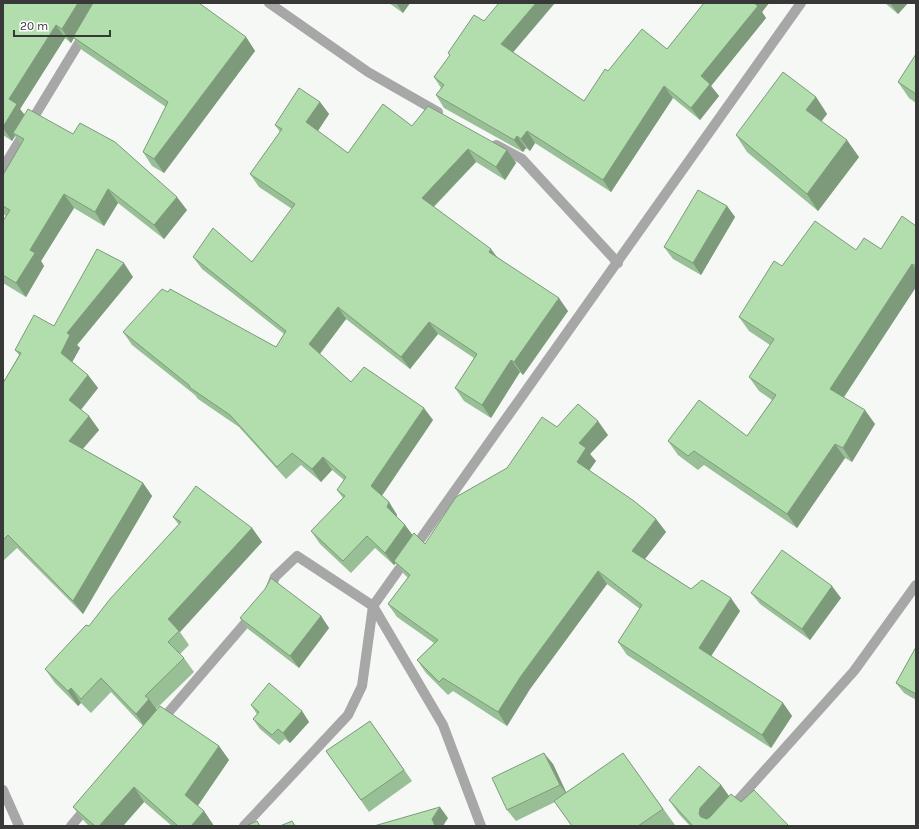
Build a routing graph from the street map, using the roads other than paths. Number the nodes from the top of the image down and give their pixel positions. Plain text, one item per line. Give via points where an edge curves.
1 (269, 3) edge
2 (801, 3) edge
3 (91, 23) edge
4 (448, 117) edge
5 (488, 140) edge
6 (3, 168) edge
7 (618, 263) junction
8 (916, 585) edge
9 (373, 606) junction
10 (154, 729) edge
11 (3, 790) edge
12 (97, 796) edge
13 (19, 826) edge
14 (71, 826) edge
15 (244, 826) edge
16 (481, 826) edge
17 (715, 826) edge

1 - 4 street via 368,72
2 - 7 street
3 - 6 street
5 - 7 street via 522,159
7 - 9 street
8 - 17 street via 854,671
9 - 10 street via 297,556 275,577 268,596
9 - 15 street via 362,686 348,715
9 - 16 street via 443,725
11 - 13 street
12 - 14 street

